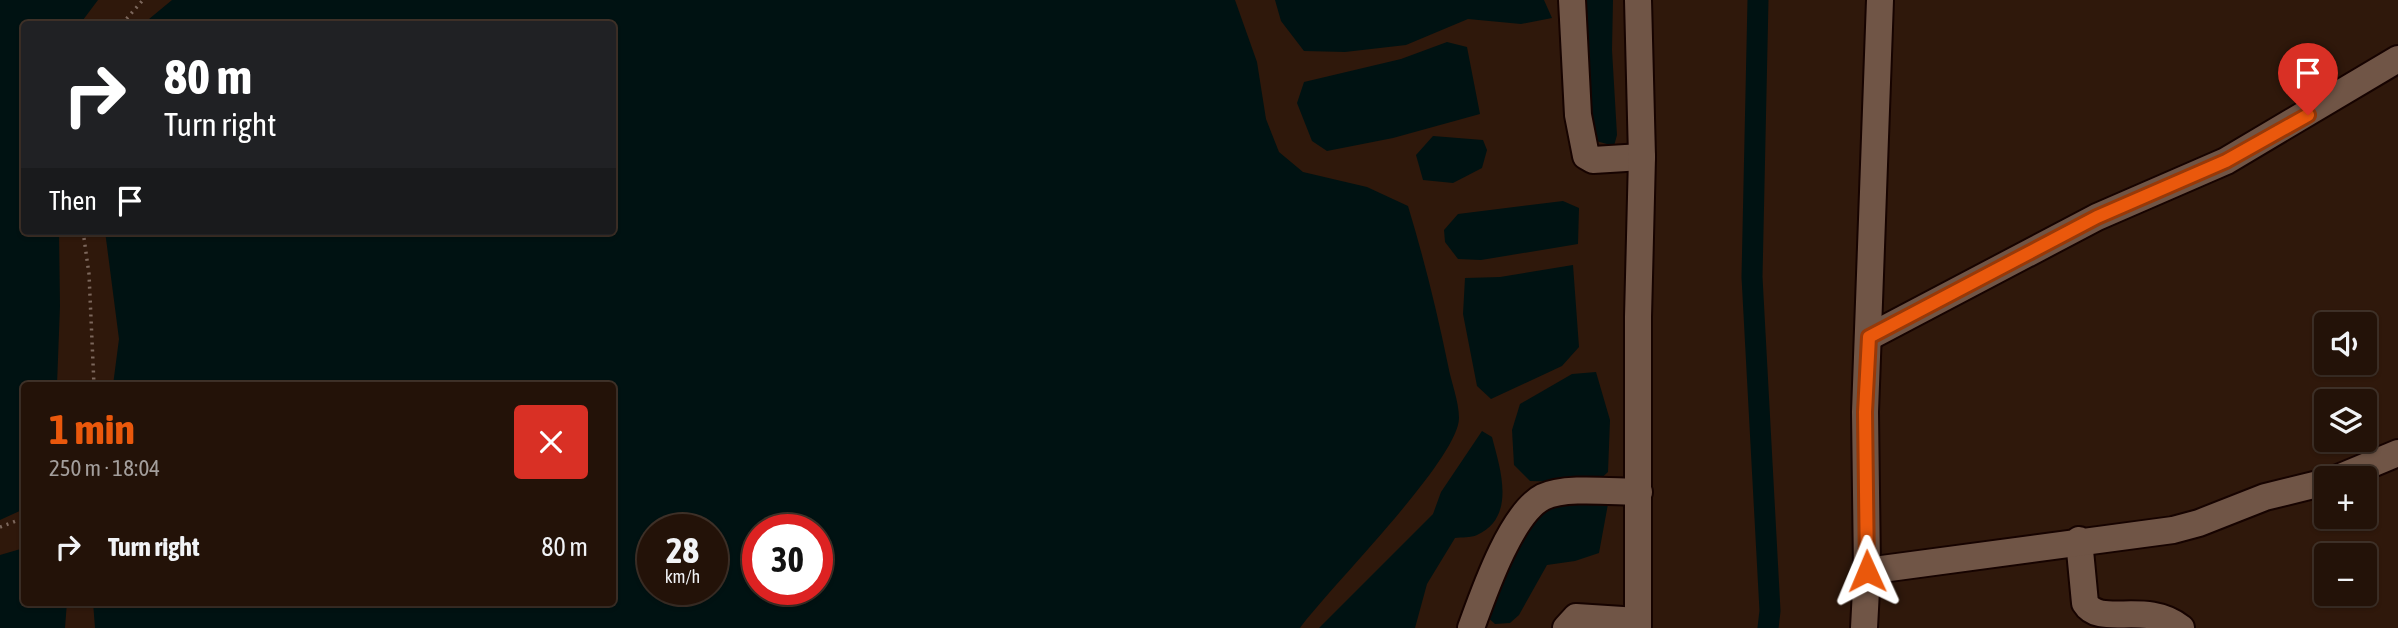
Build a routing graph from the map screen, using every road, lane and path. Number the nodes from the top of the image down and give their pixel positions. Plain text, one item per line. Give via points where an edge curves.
1 (143, 0) edge
2 (1572, 0) edge
3 (1638, 0) edge
4 (1880, 0) edge
5 (125, 21) edge
6 (2398, 59) edge
7 (1642, 157) junction
8 (84, 235) edge
9 (1869, 337) junction
10 (94, 382) edge
11 (2398, 453) edge
12 (2367, 466) edge
13 (2314, 485) edge
14 (1639, 492) junction
15 (21, 519) edge
16 (0, 527) edge
17 (2079, 540) junction
18 (1867, 571) junction
19 (1638, 625) edge
20 (1471, 628) edge
21 (1566, 628) edge
22 (1864, 628) edge
23 (2182, 628) edge

1 - 5 path
2 - 7 street via 1578,115 1586,156 1593,160
3 - 7 street
4 - 9 street
6 - 9 street via 2226,161 2097,217
7 - 14 street
8 - 10 path
9 - 18 street
11 - 12 street
13 - 17 street via 2173,530
14 - 19 street
14 - 20 street via 1567,493 1544,497 1530,507 1503,552
15 - 16 path
17 - 18 street
17 - 23 street via 2085,603 2098,622 2112,625 2161,617
18 - 22 street
19 - 21 street via 1576,617

